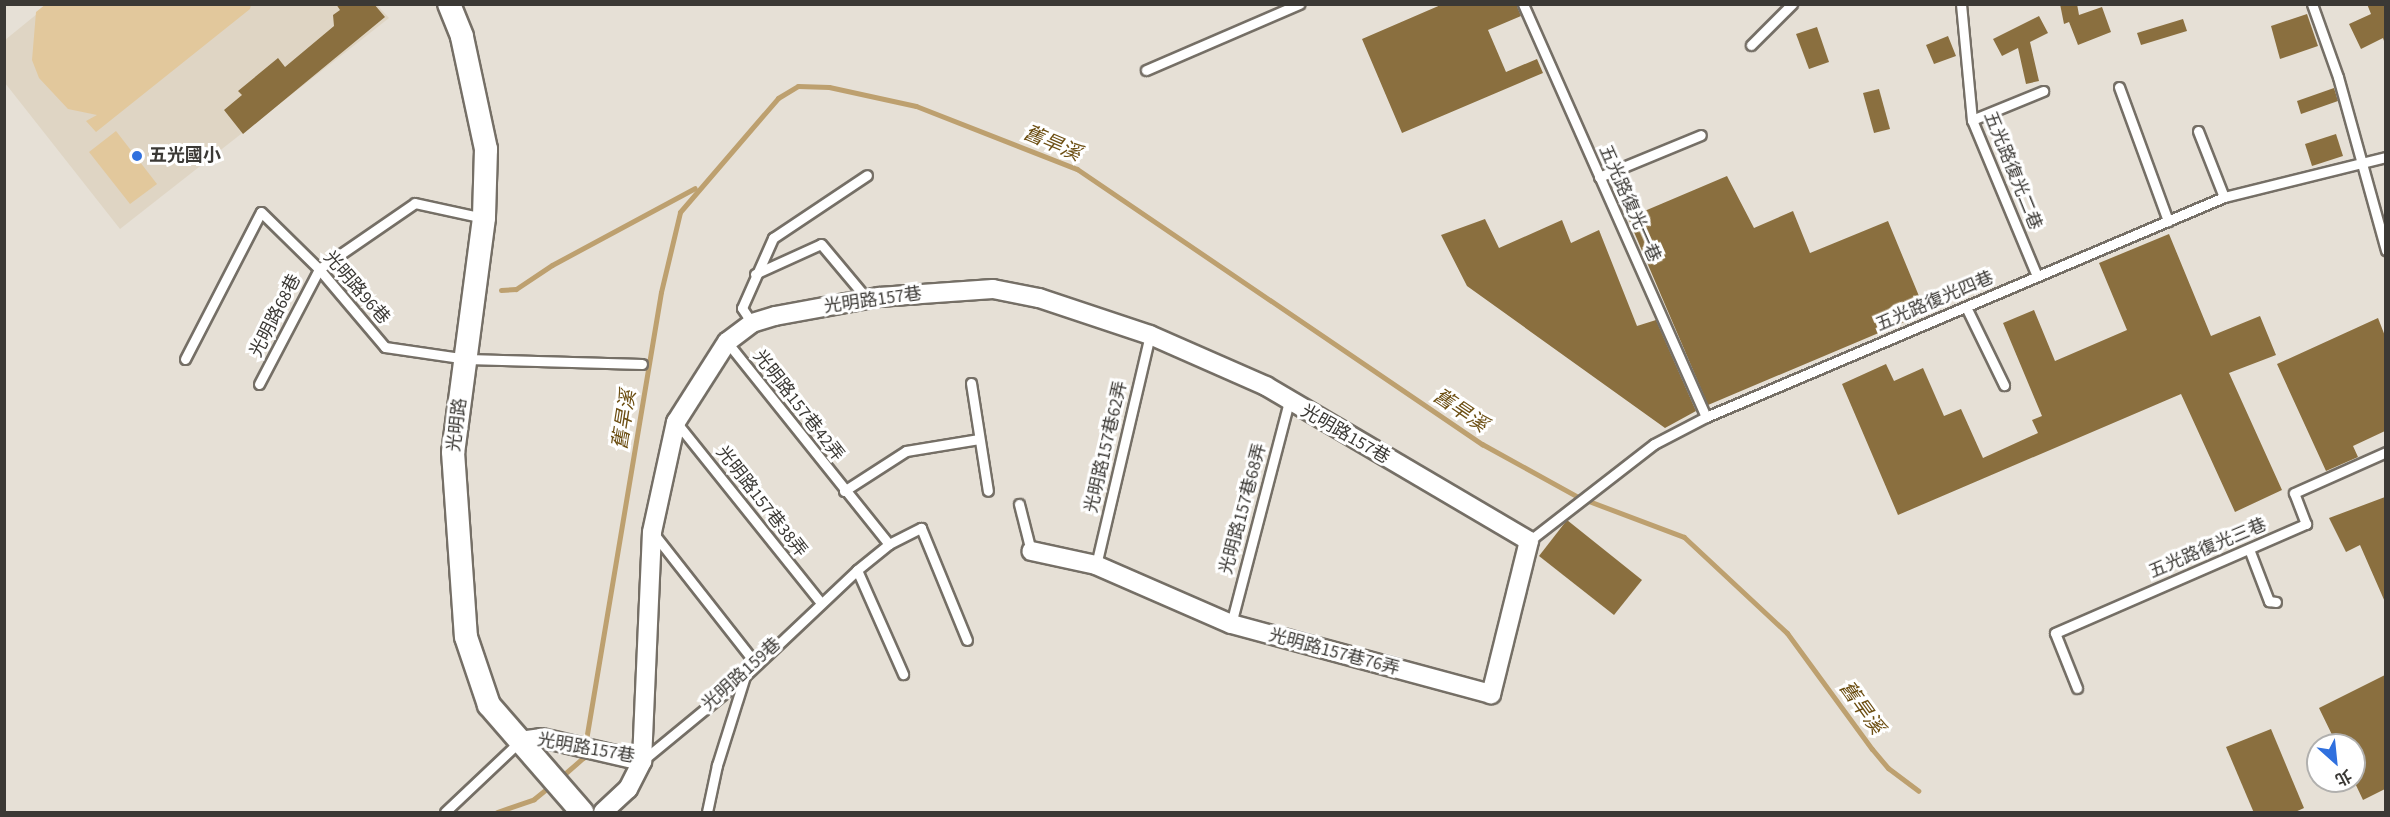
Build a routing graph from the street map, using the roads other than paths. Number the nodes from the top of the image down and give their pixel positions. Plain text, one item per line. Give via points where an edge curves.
1 (449, 4) edge
2 (1299, 4) edge
3 (1522, 4) edge
4 (1792, 4) edge
5 (1961, 4) edge
6 (2312, 4) edge
7 (1750, 45) dead end
8 (1146, 70) dead end
9 (2119, 87) dead end
10 (2043, 91) dead end
11 (1972, 120) junction
12 (2198, 131) dead end
13 (1701, 135) dead end
14 (2385, 157) edge
15 (2361, 165) junction
16 (867, 175) dead end
17 (1599, 177) junction
18 (2224, 197) junction
19 (484, 218) junction
20 (2168, 221) junction
21 (2385, 250) edge
22 (319, 269) junction
23 (755, 274) junction
24 (2037, 276) junction
25 (867, 299) junction
26 (1966, 307) junction
27 (752, 323) junction
28 (1150, 335) junction
29 (727, 342) junction
30 (185, 359) dead end
31 (467, 359) junction
32 (642, 364) dead end
33 (971, 383) dead end
34 (259, 384) dead end
35 (2004, 385) dead end
36 (1289, 402) junction
37 (1706, 417) junction
38 (676, 422) junction
39 (979, 439) junction
40 (2385, 452) edge
41 (844, 491) junction
42 (988, 491) dead end
43 (1019, 504) dead end
44 (652, 532) junction
45 (1530, 541) junction
46 (889, 544) junction
47 (2249, 549) junction
48 (1031, 551) joint
49 (1096, 566) junction
50 (857, 570) junction
51 (2276, 602) dead end
52 (820, 603) junction
53 (1231, 624) junction
54 (967, 640) dead end
55 (756, 664) junction
56 (903, 674) dead end
57 (746, 676) junction
58 (2077, 688) dead end
59 (520, 741) junction
60 (635, 760) junction
61 (576, 806) edge
62 (445, 813) edge
63 (603, 813) edge
64 (707, 813) edge

1 - 19 street, 光明路 via 462,37 486,149
2 - 8 lane
3 - 17 lane, 五光路復光一巷
4 - 7 lane
5 - 11 lane, 五光路復光二巷
6 - 15 lane via 2338,77
9 - 20 lane
10 - 11 lane
11 - 24 lane, 五光路復光二巷
12 - 18 lane
13 - 17 lane
14 - 15 lane, 五光路復光四巷
15 - 18 lane, 五光路復光四巷
15 - 21 lane
16 - 23 lane via 773,238
17 - 37 lane, 五光路復光一巷
18 - 20 lane, 五光路復光四巷
19 - 22 lane, 光明路68巷 via 415,203
19 - 31 street, 光明路
20 - 24 lane, 五光路復光四巷
22 - 30 lane, 光明路96巷 via 261,212
22 - 31 lane, 光明路96巷 via 385,347
22 - 34 lane, 光明路68巷
23 - 25 lane via 821,244
23 - 27 lane via 742,308
24 - 26 lane, 五光路復光四巷
25 - 27 street, 光明路157巷
25 - 28 street, 光明路157巷 via 993,289 1039,298
26 - 35 lane
26 - 37 lane, 五光路復光四巷
27 - 29 street, 光明路157巷
28 - 36 street, 光明路157巷 via 1266,386
28 - 49 lane, 光明路157巷62弄
29 - 38 street, 光明路157巷
29 - 41 lane, 光明路157巷42弄
31 - 32 lane, 光明路96巷
31 - 59 street, 光明路 via 453,452 466,637 489,705
33 - 39 lane
36 - 45 street, 光明路157巷
36 - 53 lane, 光明路157巷68弄
37 - 45 lane, 五光路復光四巷 via 1654,444
38 - 44 street, 光明路157巷
38 - 52 lane, 光明路157巷38弄
39 - 41 lane via 906,451
39 - 42 lane
40 - 47 lane, 五光路復光三巷 via 2294,493 2306,525
41 - 46 lane, 光明路157巷42弄
43 - 48 lane
44 - 55 lane
44 - 60 street, 光明路157巷
45 - 53 street, 光明路157巷76弄 via 1491,694
46 - 50 lane, 光明路159巷
46 - 54 lane, 光明路159巷 via 921,528
47 - 51 lane via 2269,602
47 - 58 lane, 五光路復光三巷 via 2055,633
48 - 49 street, 光明路157巷76弄
49 - 53 street, 光明路157巷76弄
50 - 52 lane, 光明路159巷
50 - 56 lane
52 - 55 lane, 光明路159巷
55 - 57 lane, 光明路159巷
57 - 60 lane, 光明路159巷
57 - 64 lane via 717,765
59 - 60 street, 光明路157巷 via 543,738
59 - 61 street, 光明路
59 - 62 lane
60 - 63 street, 光明路159巷 via 628,789

